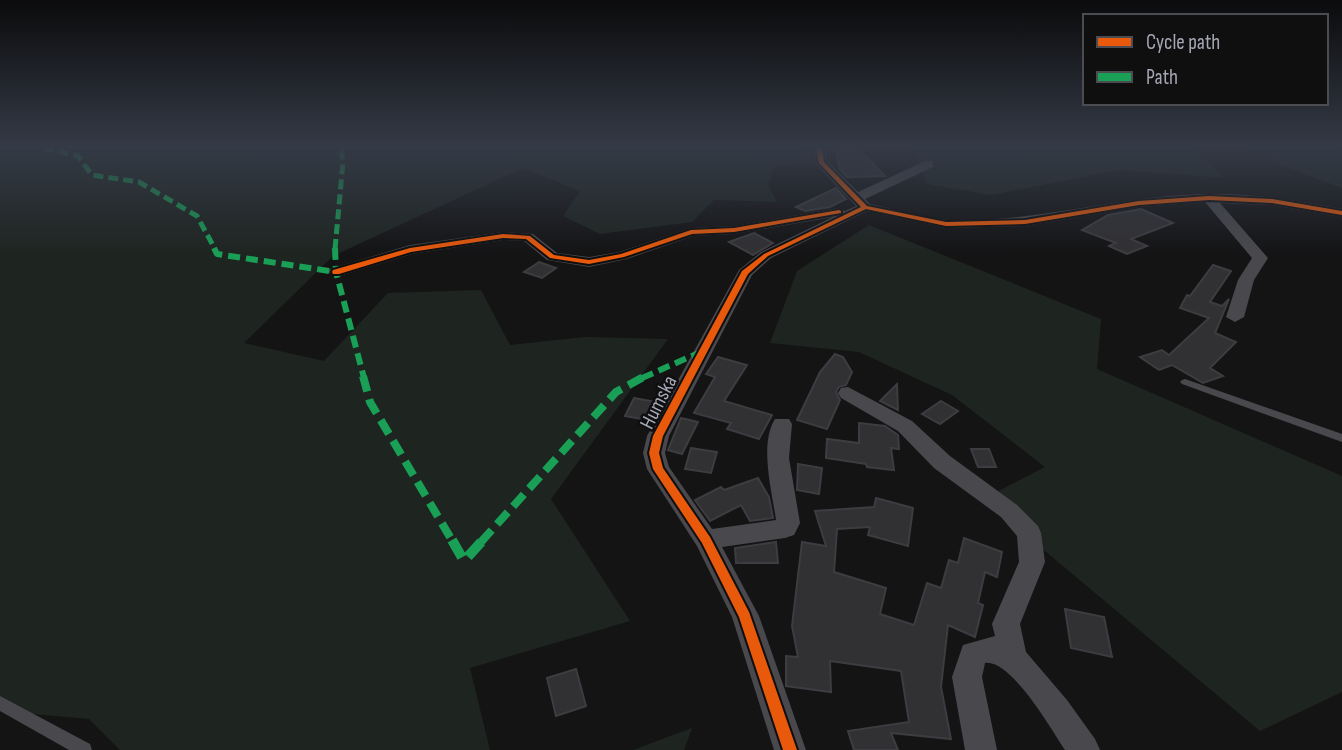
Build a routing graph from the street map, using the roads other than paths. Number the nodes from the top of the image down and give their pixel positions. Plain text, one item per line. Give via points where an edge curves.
1 (842, 183) edge
2 (897, 183) edge
3 (1209, 198) junction
4 (862, 204) junction
5 (1342, 213) edge
6 (336, 272) dead end
7 (1235, 317) dead end
8 (1185, 382) dead end
9 (848, 393) dead end
10 (782, 424) dead end
11 (1342, 438) edge
12 (706, 540) junction
13 (1013, 657) junction
14 (0, 703) edge
15 (84, 750) edge
16 (790, 750) edge
17 (981, 750) edge
18 (1084, 750) edge

1 - 4 street
2 - 4 street
3 - 4 street via 988,224 946,223
3 - 5 street via 1272,201
3 - 7 street via 1260,258 1246,279
4 - 6 street via 734,230 691,232 622,256 589,262 552,257 528,237 503,236 410,250
4 - 12 street, Humska via 766,255 745,273 658,436 654,453 659,469
8 - 11 lane
9 - 13 street via 905,426 942,462 1009,511 1029,533 1032,562 1006,624
10 - 12 street via 778,458 785,528
12 - 16 street, Humska via 745,616
13 - 17 street via 985,648 973,653 967,677
13 - 18 street
14 - 15 lane

